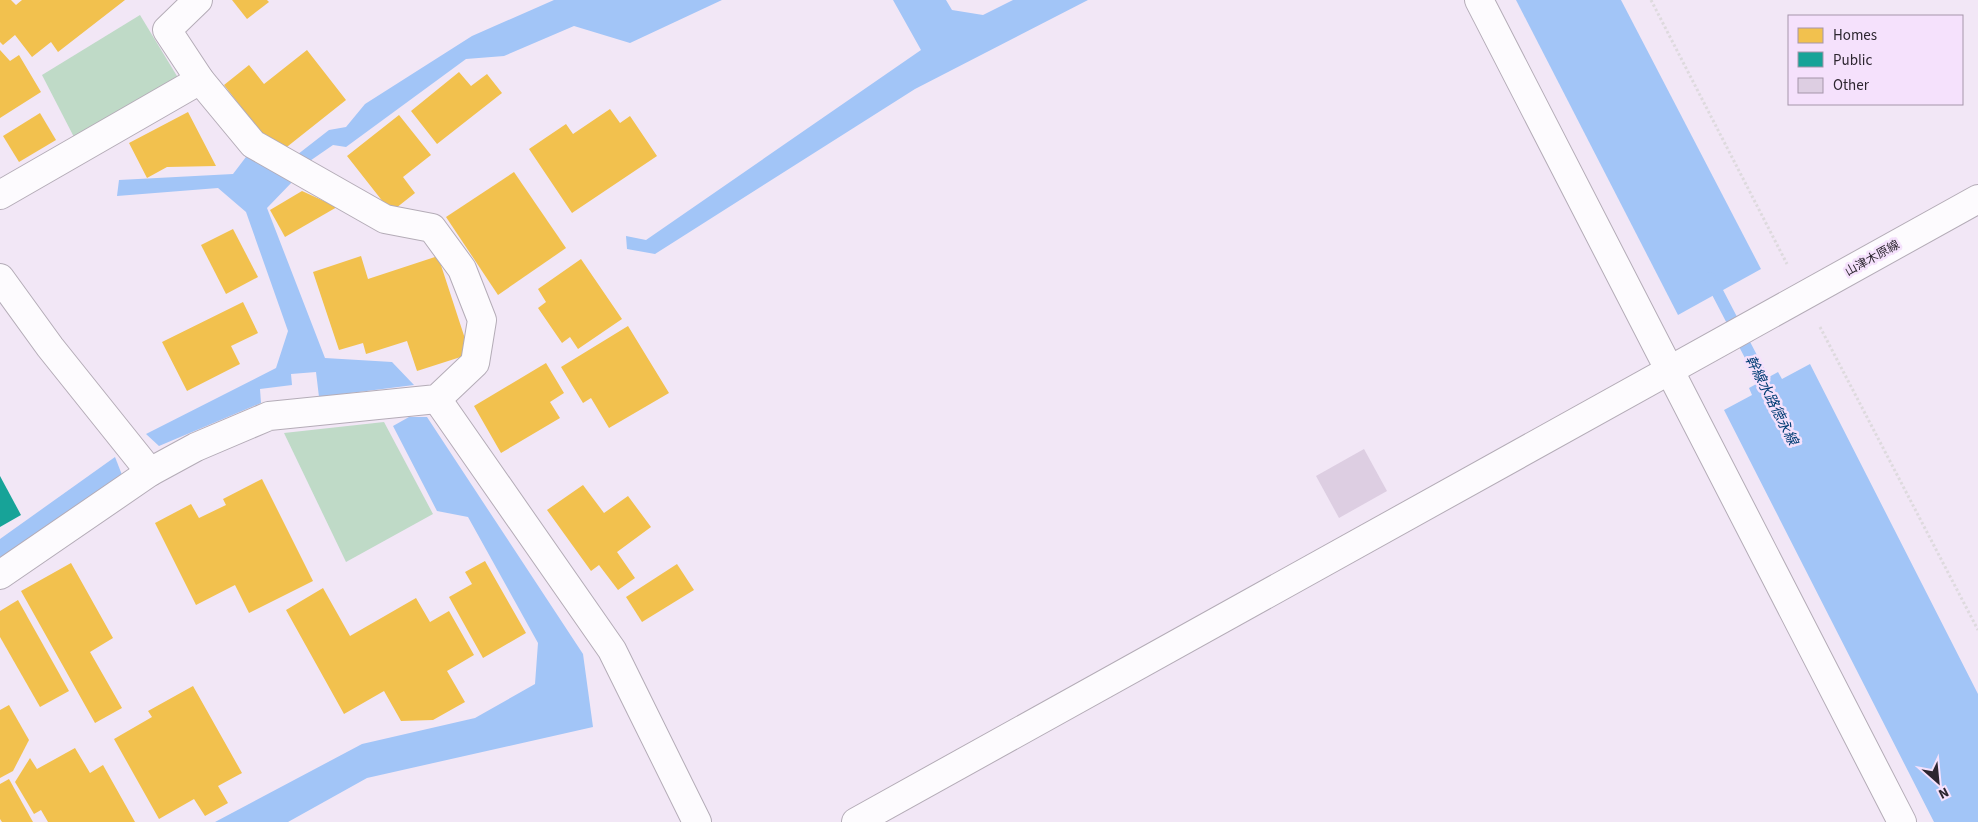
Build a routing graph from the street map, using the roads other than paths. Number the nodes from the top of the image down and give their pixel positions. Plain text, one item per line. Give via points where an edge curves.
1 (198, 0) edge
2 (1479, 0) edge
3 (200, 80) junction
4 (0, 195) edge
5 (1978, 199) edge
6 (0, 278) edge
7 (1670, 371) junction
8 (437, 399) junction
9 (150, 472) junction
10 (0, 575) edge
11 (697, 822) edge
12 (856, 822) edge
13 (1902, 822) edge

1 - 3 street via 167,30
2 - 7 street
3 - 4 street
3 - 8 street via 253,144 385,219 432,228 462,269 482,320 475,364
5 - 7 street, 山津木原線
6 - 9 street via 50,347
7 - 12 street, 山津木原線
7 - 13 street
8 - 9 street via 269,416 196,447
8 - 11 street via 612,650
9 - 10 street

